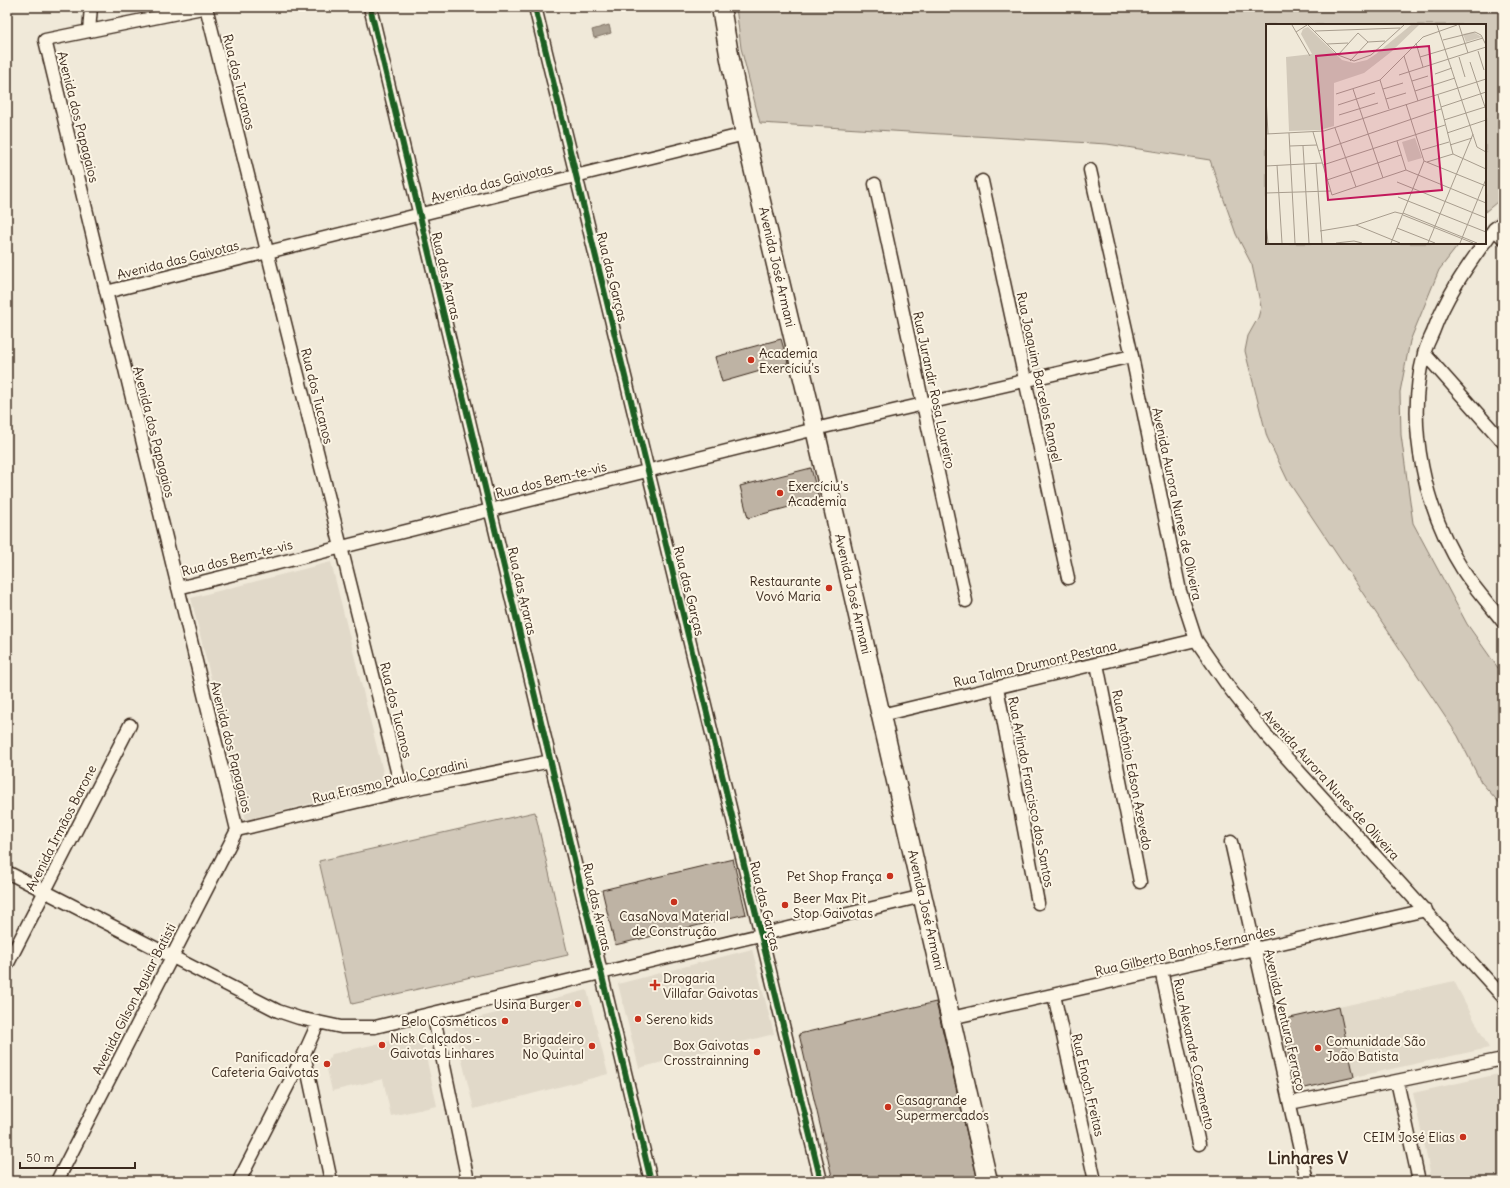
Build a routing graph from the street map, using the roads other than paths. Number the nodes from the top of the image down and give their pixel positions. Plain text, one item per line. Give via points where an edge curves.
1 (91, 7) edge
2 (207, 7) edge
3 (370, 7) edge
4 (535, 7) edge
5 (722, 7) edge
6 (90, 31) junction
7 (745, 134) junction
8 (1090, 170) dead end
9 (576, 176) junction
10 (982, 181) dead end
11 (875, 184) dead end
12 (420, 215) junction
13 (1499, 226) edge
14 (1503, 238) edge
15 (1486, 241) edge
16 (1484, 244) edge
17 (267, 252) junction
18 (106, 292) junction
19 (1424, 353) junction
20 (1132, 356) junction
21 (1025, 381) junction
22 (923, 404) junction
23 (815, 429) junction
24 (1503, 442) edge
25 (648, 470) junction
26 (491, 509) junction
27 (340, 547) junction
28 (1068, 578) dead end
29 (178, 588) junction
30 (966, 601) dead end
31 (1503, 622) edge
32 (1196, 640) junction
33 (1097, 664) junction
34 (997, 687) junction
35 (881, 714) junction
36 (130, 725) dead end
37 (551, 761) junction
38 (402, 791) junction
39 (237, 830) junction
40 (1231, 842) dead end
41 (7, 872) edge
42 (1140, 882) dead end
43 (44, 891) junction
44 (922, 896) junction
45 (1038, 903) dead end
46 (1426, 910) junction
47 (761, 935) junction
48 (1255, 949) junction
49 (172, 957) junction
50 (7, 965) edge
51 (1161, 970) junction
52 (602, 973) junction
53 (1054, 995) junction
54 (1503, 997) edge
55 (432, 1013) junction
56 (950, 1018) junction
57 (318, 1023) junction
58 (304, 1054) junction
59 (1503, 1059) edge
60 (1397, 1081) junction
61 (1290, 1103) junction
62 (1199, 1144) dead end
63 (57, 1181) edge
64 (239, 1181) edge
65 (331, 1181) edge
66 (468, 1181) edge
67 (651, 1181) edge
68 (821, 1181) edge
69 (988, 1181) edge
70 (1095, 1181) edge
71 (1307, 1181) edge
72 (1419, 1181) edge

1 - 6 street
2 - 6 street
2 - 17 street, Rua dos Tucanos
3 - 12 street, Rua das Araras
4 - 9 street, Rua das Garças
5 - 7 main road, Avenida José Armani
6 - 18 street, Avenida dos Papagaios via 45,40
7 - 9 street, Avenida das Gaivotas
7 - 23 main road, Avenida José Armani
8 - 20 street, Avenida Aurora Nunes de Oliveira
9 - 12 street, Avenida das Gaivotas
9 - 25 street, Rua das Garças
10 - 21 street, Rua Joaquim Barcelos Rangel
11 - 22 street, Rua Jurandir Rosa Loureiro
12 - 17 street, Avenida das Gaivotas
12 - 26 street, Rua das Araras
13 - 14 street
13 - 15 street
16 - 19 street via 1441,310
17 - 18 street, Avenida das Gaivotas
17 - 27 street, Rua dos Tucanos
18 - 29 street, Avenida dos Papagaios
19 - 24 street
19 - 31 street via 1417,389 1417,425 1423,471 1433,508 1449,546 1465,572
20 - 21 street, Rua dos Bem-te-vis
20 - 32 street, Avenida Aurora Nunes de Oliveira via 1180,591
21 - 22 street, Rua dos Bem-te-vis
21 - 28 street, Rua Joaquim Barcelos Rangel
22 - 23 street, Rua dos Bem-te-vis
22 - 30 street, Rua Jurandir Rosa Loureiro
23 - 25 street, Rua dos Bem-te-vis
23 - 35 main road, Avenida José Armani
25 - 26 street, Rua dos Bem-te-vis
25 - 47 street, Rua das Garças
26 - 27 street, Rua dos Bem-te-vis
26 - 37 street, Rua das Araras
27 - 29 street, Rua dos Bem-te-vis
27 - 38 street, Rua dos Tucanos
29 - 39 street, Avenida dos Papagaios
32 - 33 street, Rua Talma Drumont Pestana
32 - 46 street, Avenida Aurora Nunes de Oliveira via 1266,735
33 - 34 street, Rua Talma Drumont Pestana
33 - 42 street, Rua Antônio Edson Azevedo
34 - 35 street, Rua Talma Drumont Pestana
34 - 45 street, Rua Arlindo Francisco dos Santos
35 - 44 main road, Avenida José Armani
36 - 43 street, Avenida Irmãos Barone
37 - 38 street, Rua Erasmo Paulo Coradini
37 - 52 street, Rua das Araras
38 - 39 street, Rua Erasmo Paulo Coradini
39 - 49 street, Avenida Gilson Aguiar Batisti
40 - 48 street, Avenida Ventura Ferraço
41 - 43 street
43 - 49 street
43 - 50 street, Avenida Irmãos Barone
44 - 47 street
44 - 56 main road, Avenida José Armani
46 - 48 street, Rua Gilberto Banhos Fernandes
46 - 54 street, Avenida Aurora Nunes de Oliveira
47 - 52 street
47 - 68 street, Rua das Garças
48 - 51 street, Rua Gilberto Banhos Fernandes
48 - 61 street, Avenida Ventura Ferraço
49 - 57 street via 278,1011
49 - 63 street, Avenida Gilson Aguiar Batisti
51 - 53 street, Rua Gilberto Banhos Fernandes
51 - 62 street, Rua Alexandre Cozemento
52 - 55 street
52 - 67 street, Rua das Araras
53 - 56 street, Rua Gilberto Banhos Fernandes
53 - 70 street, Rua Enoch Freitas
55 - 57 street via 375,1027 341,1027
55 - 66 street
56 - 69 main road, Avenida José Armani
57 - 58 street
58 - 64 street
58 - 65 street
59 - 60 street
60 - 61 street
60 - 72 street
61 - 71 street, Avenida Ventura Ferraço

